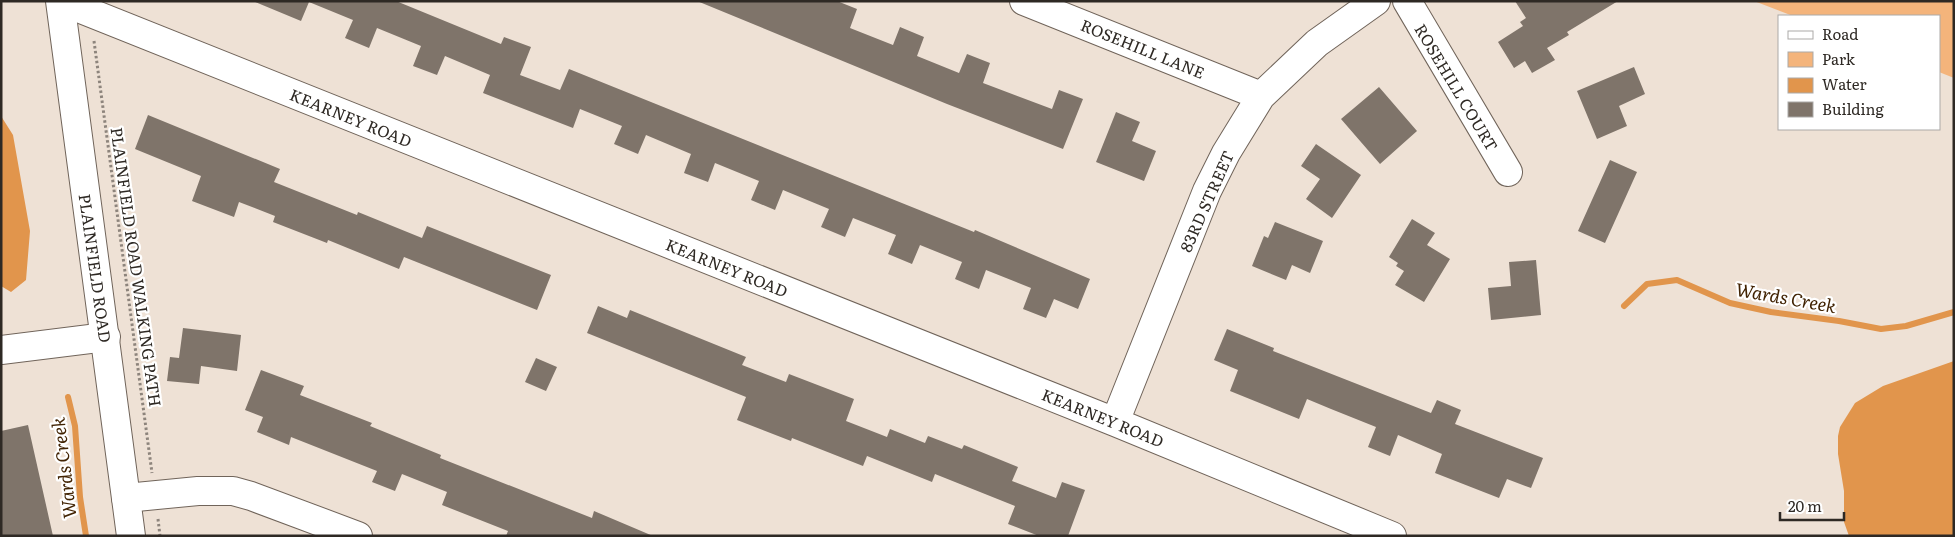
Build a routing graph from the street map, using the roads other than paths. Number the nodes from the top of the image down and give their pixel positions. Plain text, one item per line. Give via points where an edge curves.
1 (60, 1) edge
2 (1024, 1) edge
3 (1376, 1) edge
4 (1407, 1) edge
5 (1261, 96) junction
6 (1508, 172) dead end
7 (106, 337) junction
8 (1, 350) edge
9 (1115, 422) junction
10 (126, 498) junction
11 (131, 536) edge
12 (358, 536) edge
13 (1392, 536) edge

1 - 7 street, PLAINFIELD ROAD
1 - 9 street, KEARNEY ROAD
2 - 5 street, ROSEHILL LANE
3 - 5 street, 83RD STREET via 1317,43
4 - 6 street, ROSEHILL COURT
5 - 9 street, 83RD STREET via 1207,191
7 - 8 street
7 - 10 street, PLAINFIELD ROAD
9 - 13 street, KEARNEY ROAD
10 - 11 street, PLAINFIELD ROAD
10 - 12 street via 233,491

